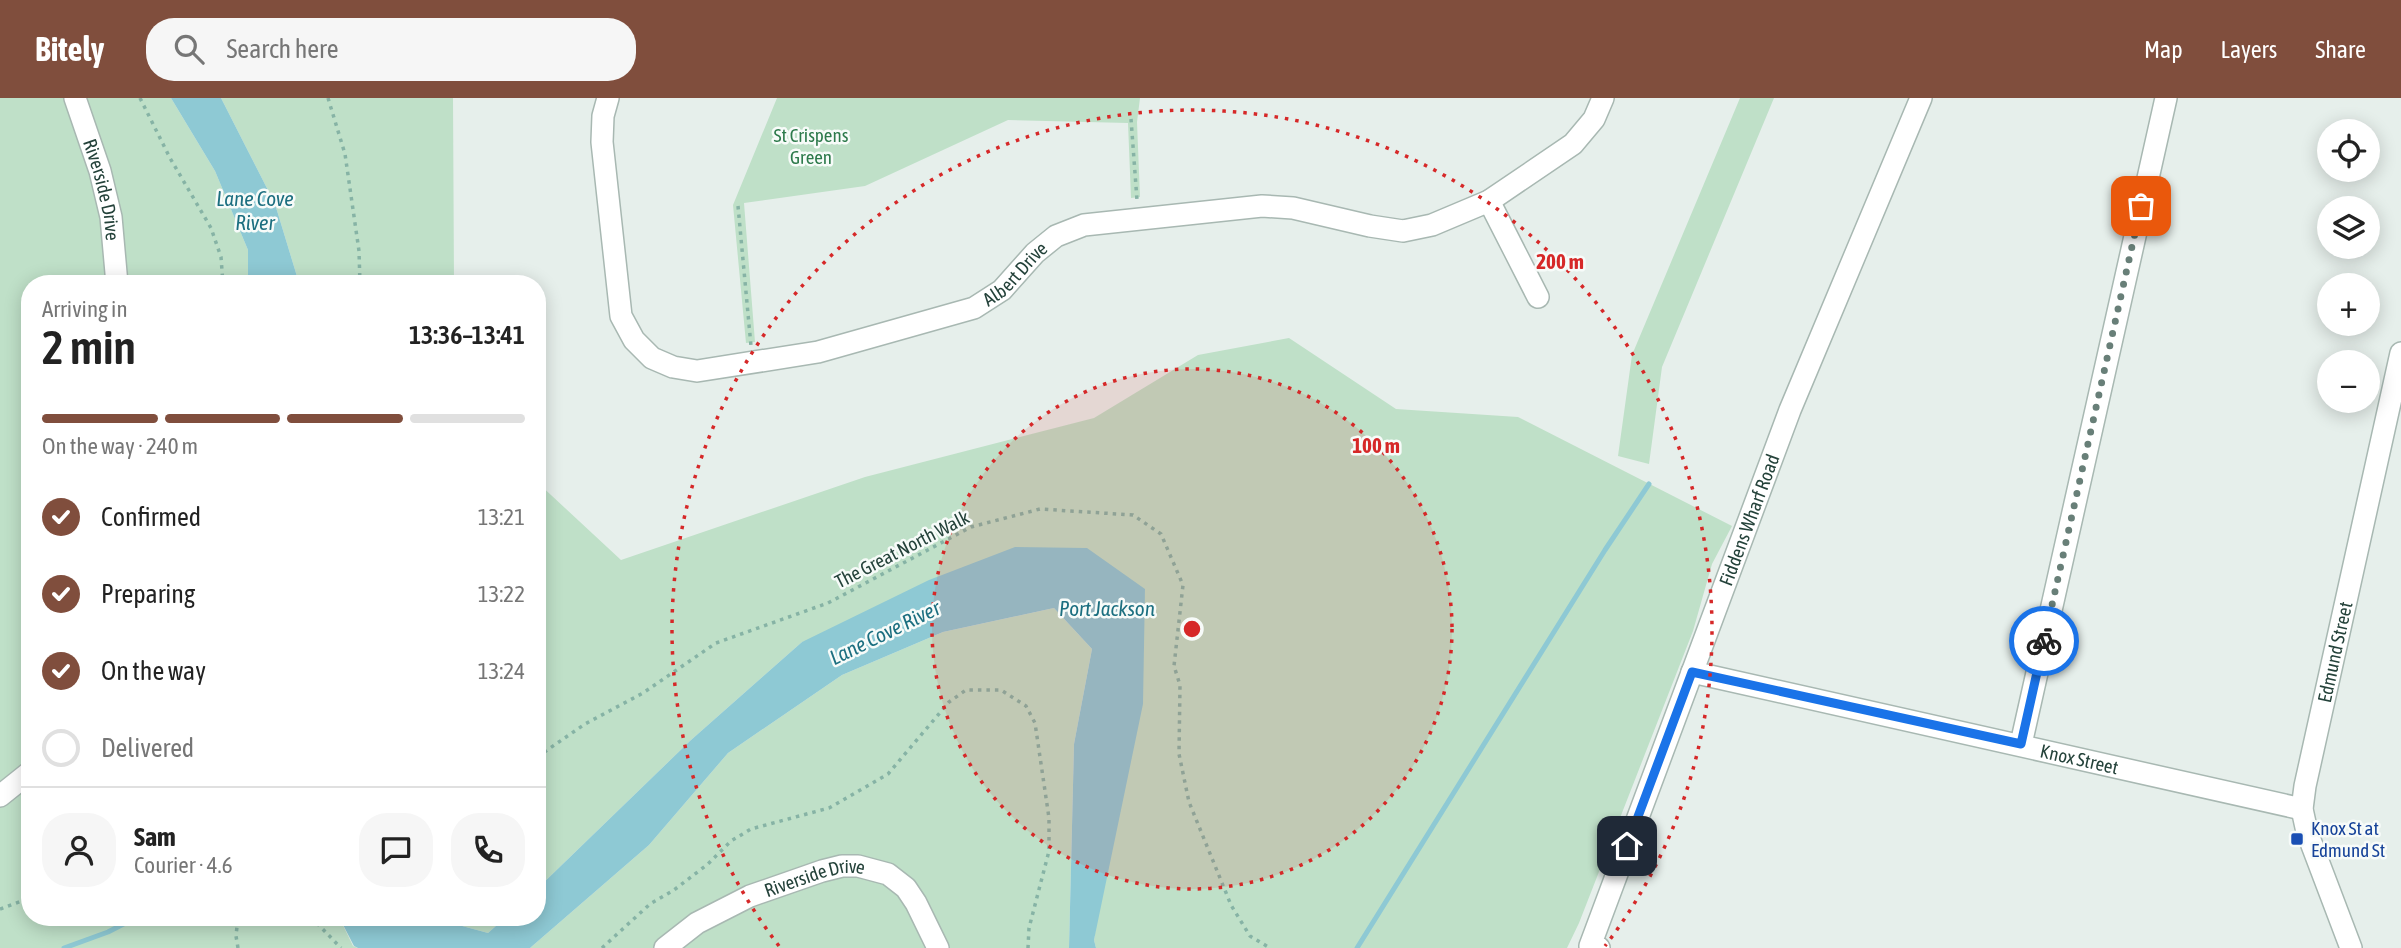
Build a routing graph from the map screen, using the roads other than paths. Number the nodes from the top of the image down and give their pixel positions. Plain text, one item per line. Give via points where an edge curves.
1 (75, 98) edge
2 (608, 98) edge
3 (1603, 98) edge
4 (1920, 98) edge
5 (2166, 98) edge
6 (1489, 201) junction
7 (116, 275) edge
8 (1538, 297) dead end
9 (2401, 353) edge
10 (1692, 672) junction
11 (2021, 744) junction
12 (21, 779) edge
13 (0, 796) edge
14 (2302, 809) junction
15 (1595, 947) edge
16 (666, 948) edge
17 (938, 948) edge
18 (2351, 948) edge

1 - 7 street, Riverside Drive via 111,218
2 - 6 street, Albert Drive via 602,142 621,316 634,340 652,358 697,370 818,352 974,308 1002,290 1056,236 1084,225 1262,206 1403,231 1432,225
3 - 6 street, Albert Drive via 1594,119 1573,144
4 - 10 street, Fiddens Wharf Road via 1790,411
5 - 11 street
6 - 8 street
9 - 14 street, Edmund Street
10 - 11 street, Knox Street
10 - 15 street, Fiddens Wharf Road
11 - 14 street, Knox Street
12 - 13 street
14 - 18 street, Edmund Street
16 - 17 street, Riverside Drive via 714,913 772,887 842,866 873,868 898,880 916,903

